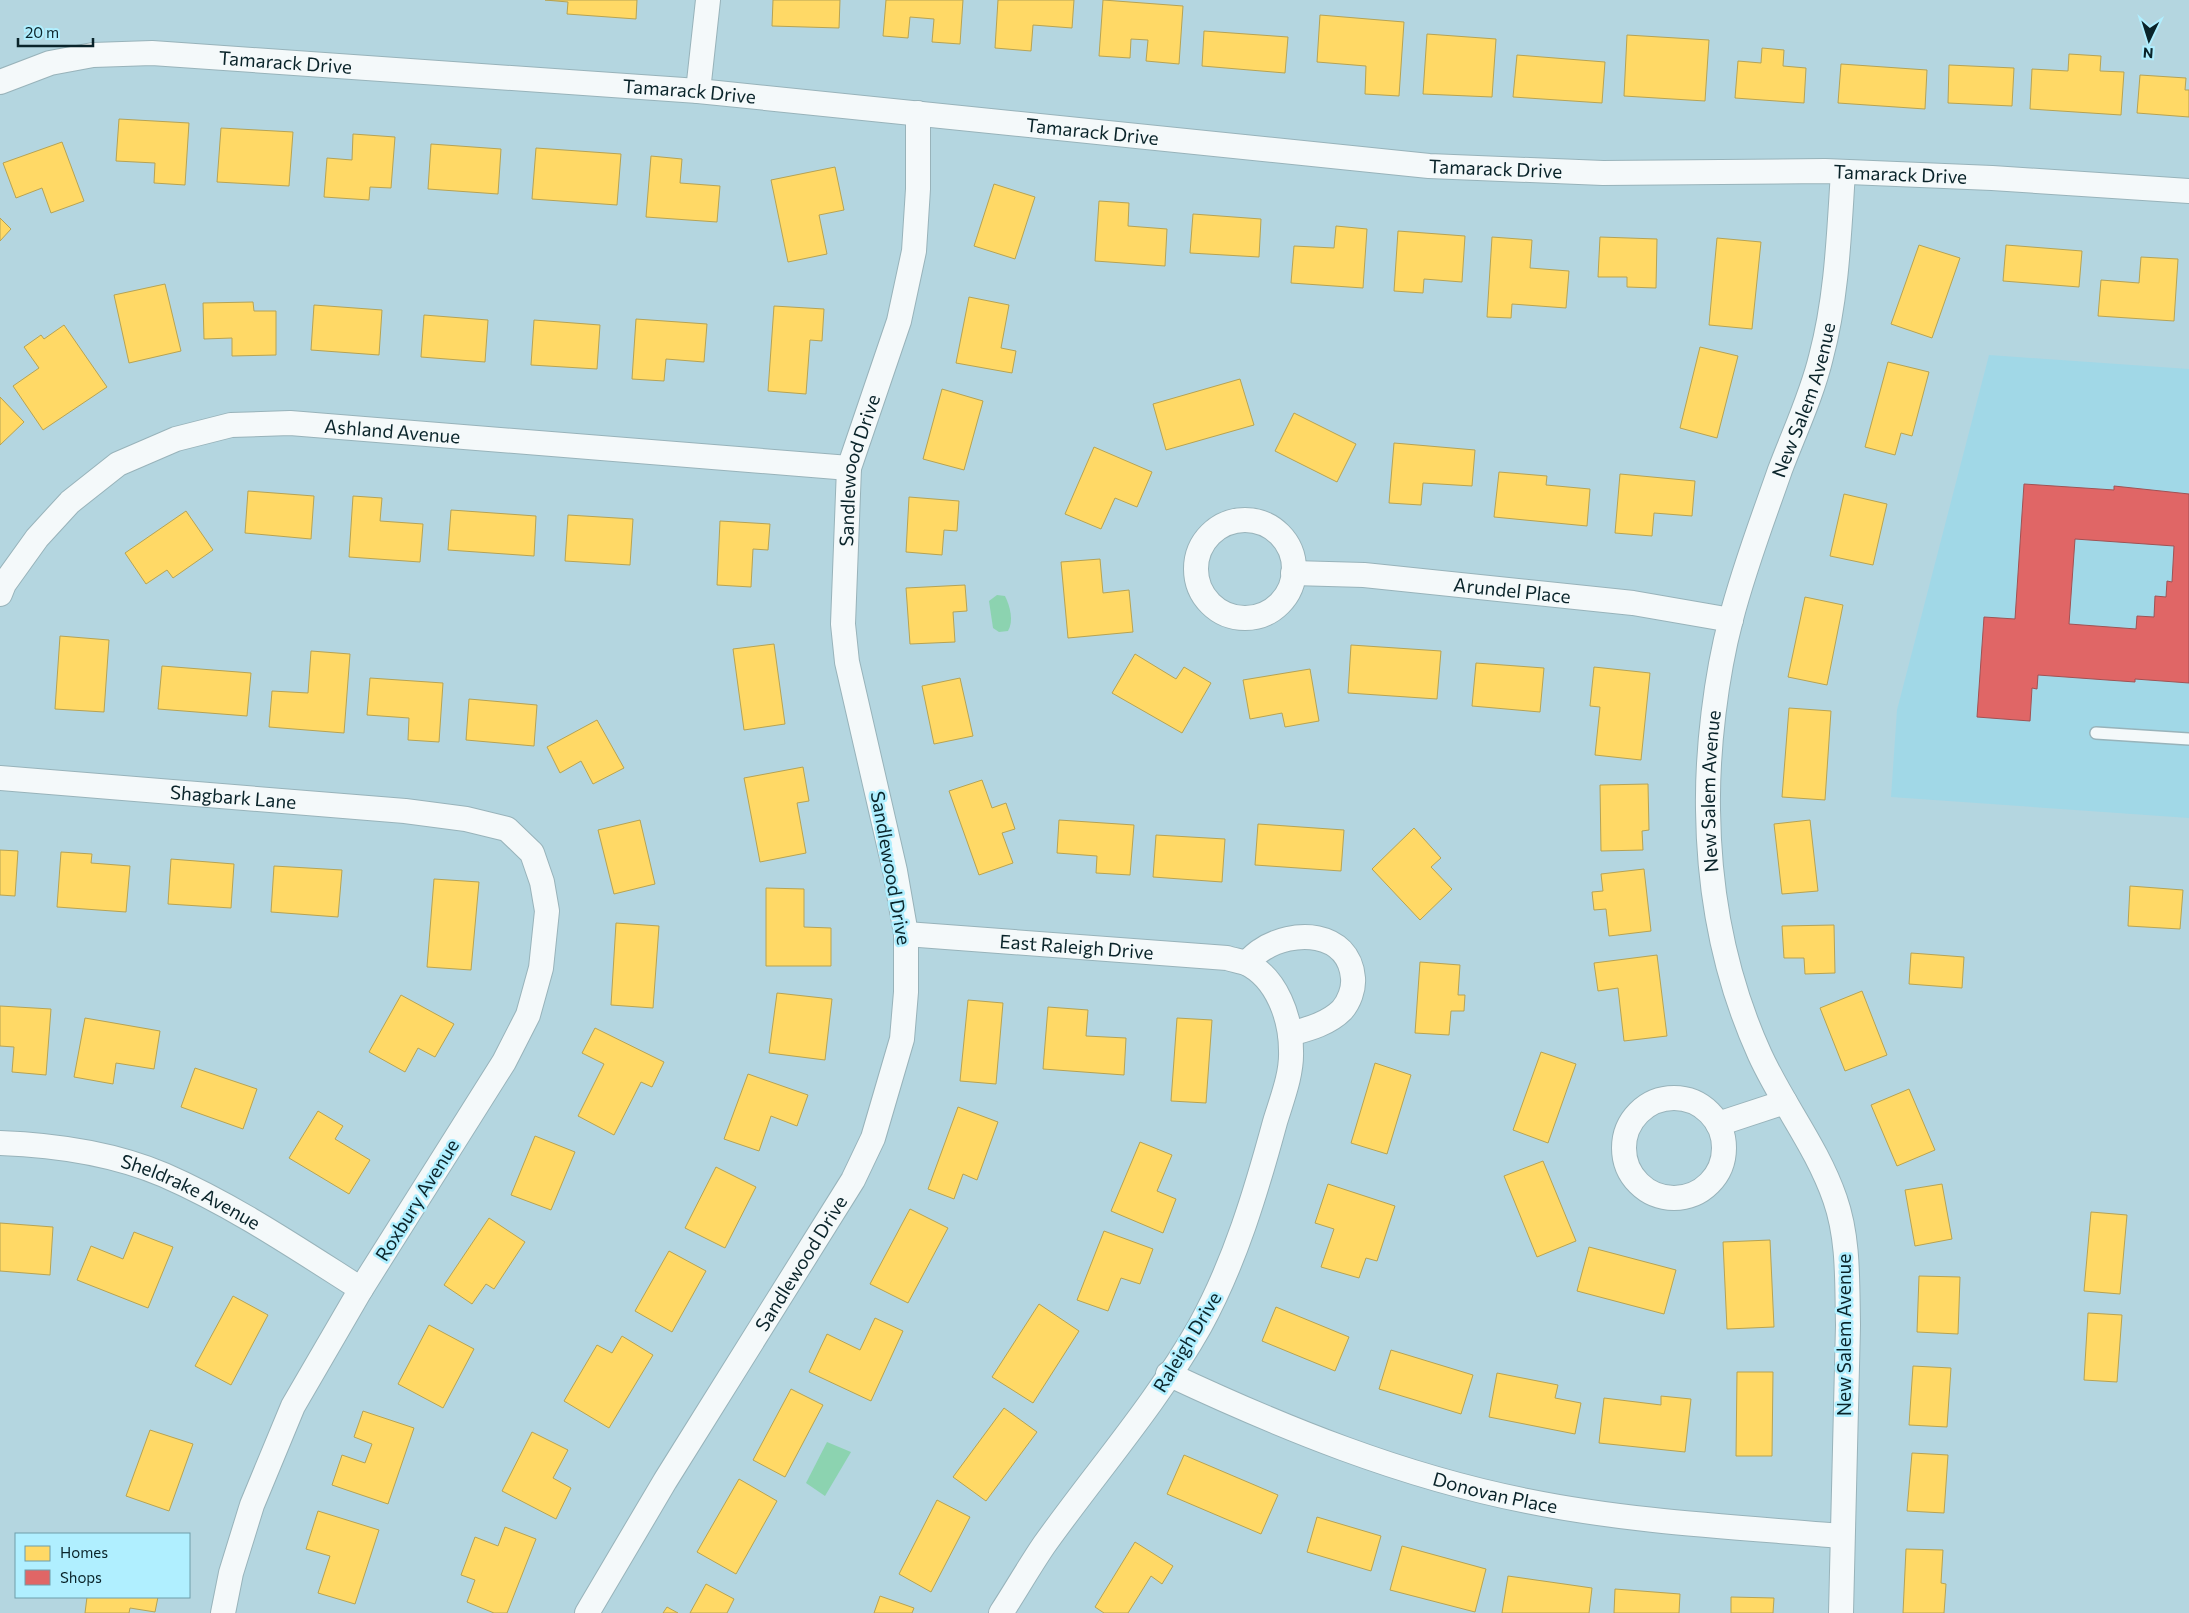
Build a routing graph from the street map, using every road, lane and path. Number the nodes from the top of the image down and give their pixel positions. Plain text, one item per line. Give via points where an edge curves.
1 (708, 0) edge
2 (0, 82) edge
3 (698, 91) junction
4 (918, 113) junction
5 (1842, 172) junction
6 (2189, 191) edge
7 (849, 468) junction
8 (1293, 573) junction
9 (0, 594) edge
10 (1731, 620) junction
11 (2096, 733) dead end
12 (2189, 739) edge
13 (0, 778) edge
14 (466, 819) joint
15 (906, 934) junction
16 (1246, 963) junction
17 (1279, 996) joint
18 (1290, 1034) junction
19 (1785, 1102) junction
20 (1718, 1124) junction
21 (0, 1143) edge
22 (361, 1289) junction
23 (1168, 1374) junction
24 (1841, 1536) junction
25 (224, 1613) edge
26 (587, 1613) edge
27 (1001, 1613) edge
28 (1841, 1613) edge

1 - 3 street
2 - 3 street, Tamarack Drive via 50,63 93,55 152,53
3 - 4 street, Tamarack Drive
4 - 5 street, Tamarack Drive via 1429,166 1602,173
4 - 7 street, Sandlewood Drive via 914,251 899,321
5 - 6 street, Tamarack Drive
5 - 10 street, New Salem Avenue via 1836,268 1821,358
7 - 9 street, Ashland Avenue via 290,423 231,425 176,439 118,464 70,502 37,538
7 - 15 street, Sandlewood Drive via 843,624 847,662 895,871
8 - 8 street via 1293,560 1282,538 1273,528 1249,520 1236,520 1213,531 1199,551 1196,564 1200,589 1207,600 1227,615 1240,617 1253,617 1276,606 1291,586
8 - 10 street, Arundel Place via 1364,575 1595,599
10 - 19 street, New Salem Avenue via 1717,692 1710,760 1708,807 1713,895 1741,1006 1760,1055
11 - 12 lane
13 - 14 street, Shagbark Lane via 405,810
14 - 22 street, Roxbury Avenue via 507,829 532,853 547,911 541,968 528,1015 504,1062
15 - 16 street, East Raleigh Drive via 1227,958
15 - 26 street, Sandlewood Drive via 902,1039 873,1138 854,1180 664,1481
16 - 17 street, East Raleigh Drive via 1265,978
16 - 18 street via 1262,950 1284,940 1313,936 1338,947 1350,965 1353,984 1342,1009 1312,1028
17 - 18 street, Raleigh Drive
18 - 23 street, Raleigh Drive via 1290,1066 1258,1184 1226,1275 1199,1327
19 - 20 street
19 - 24 street, New Salem Avenue via 1824,1173 1836,1201 1843,1235 1848,1325
20 - 20 street via 1701,1105 1689,1099 1662,1098 1650,1103 1631,1120 1625,1132 1623,1146 1628,1171 1658,1196 1685,1197 1697,1192 1716,1175 1722,1163 1723,1136
21 - 22 street, Sheldrake Avenue via 96,1154 163,1175 265,1228
22 - 25 street, Roxbury Avenue via 293,1406 252,1505 231,1573
23 - 24 street, Donovan Place via 1282,1427 1399,1469 1526,1501 1625,1517
23 - 27 street, Raleigh Drive via 1130,1431 1043,1546
24 - 28 street, New Salem Avenue

